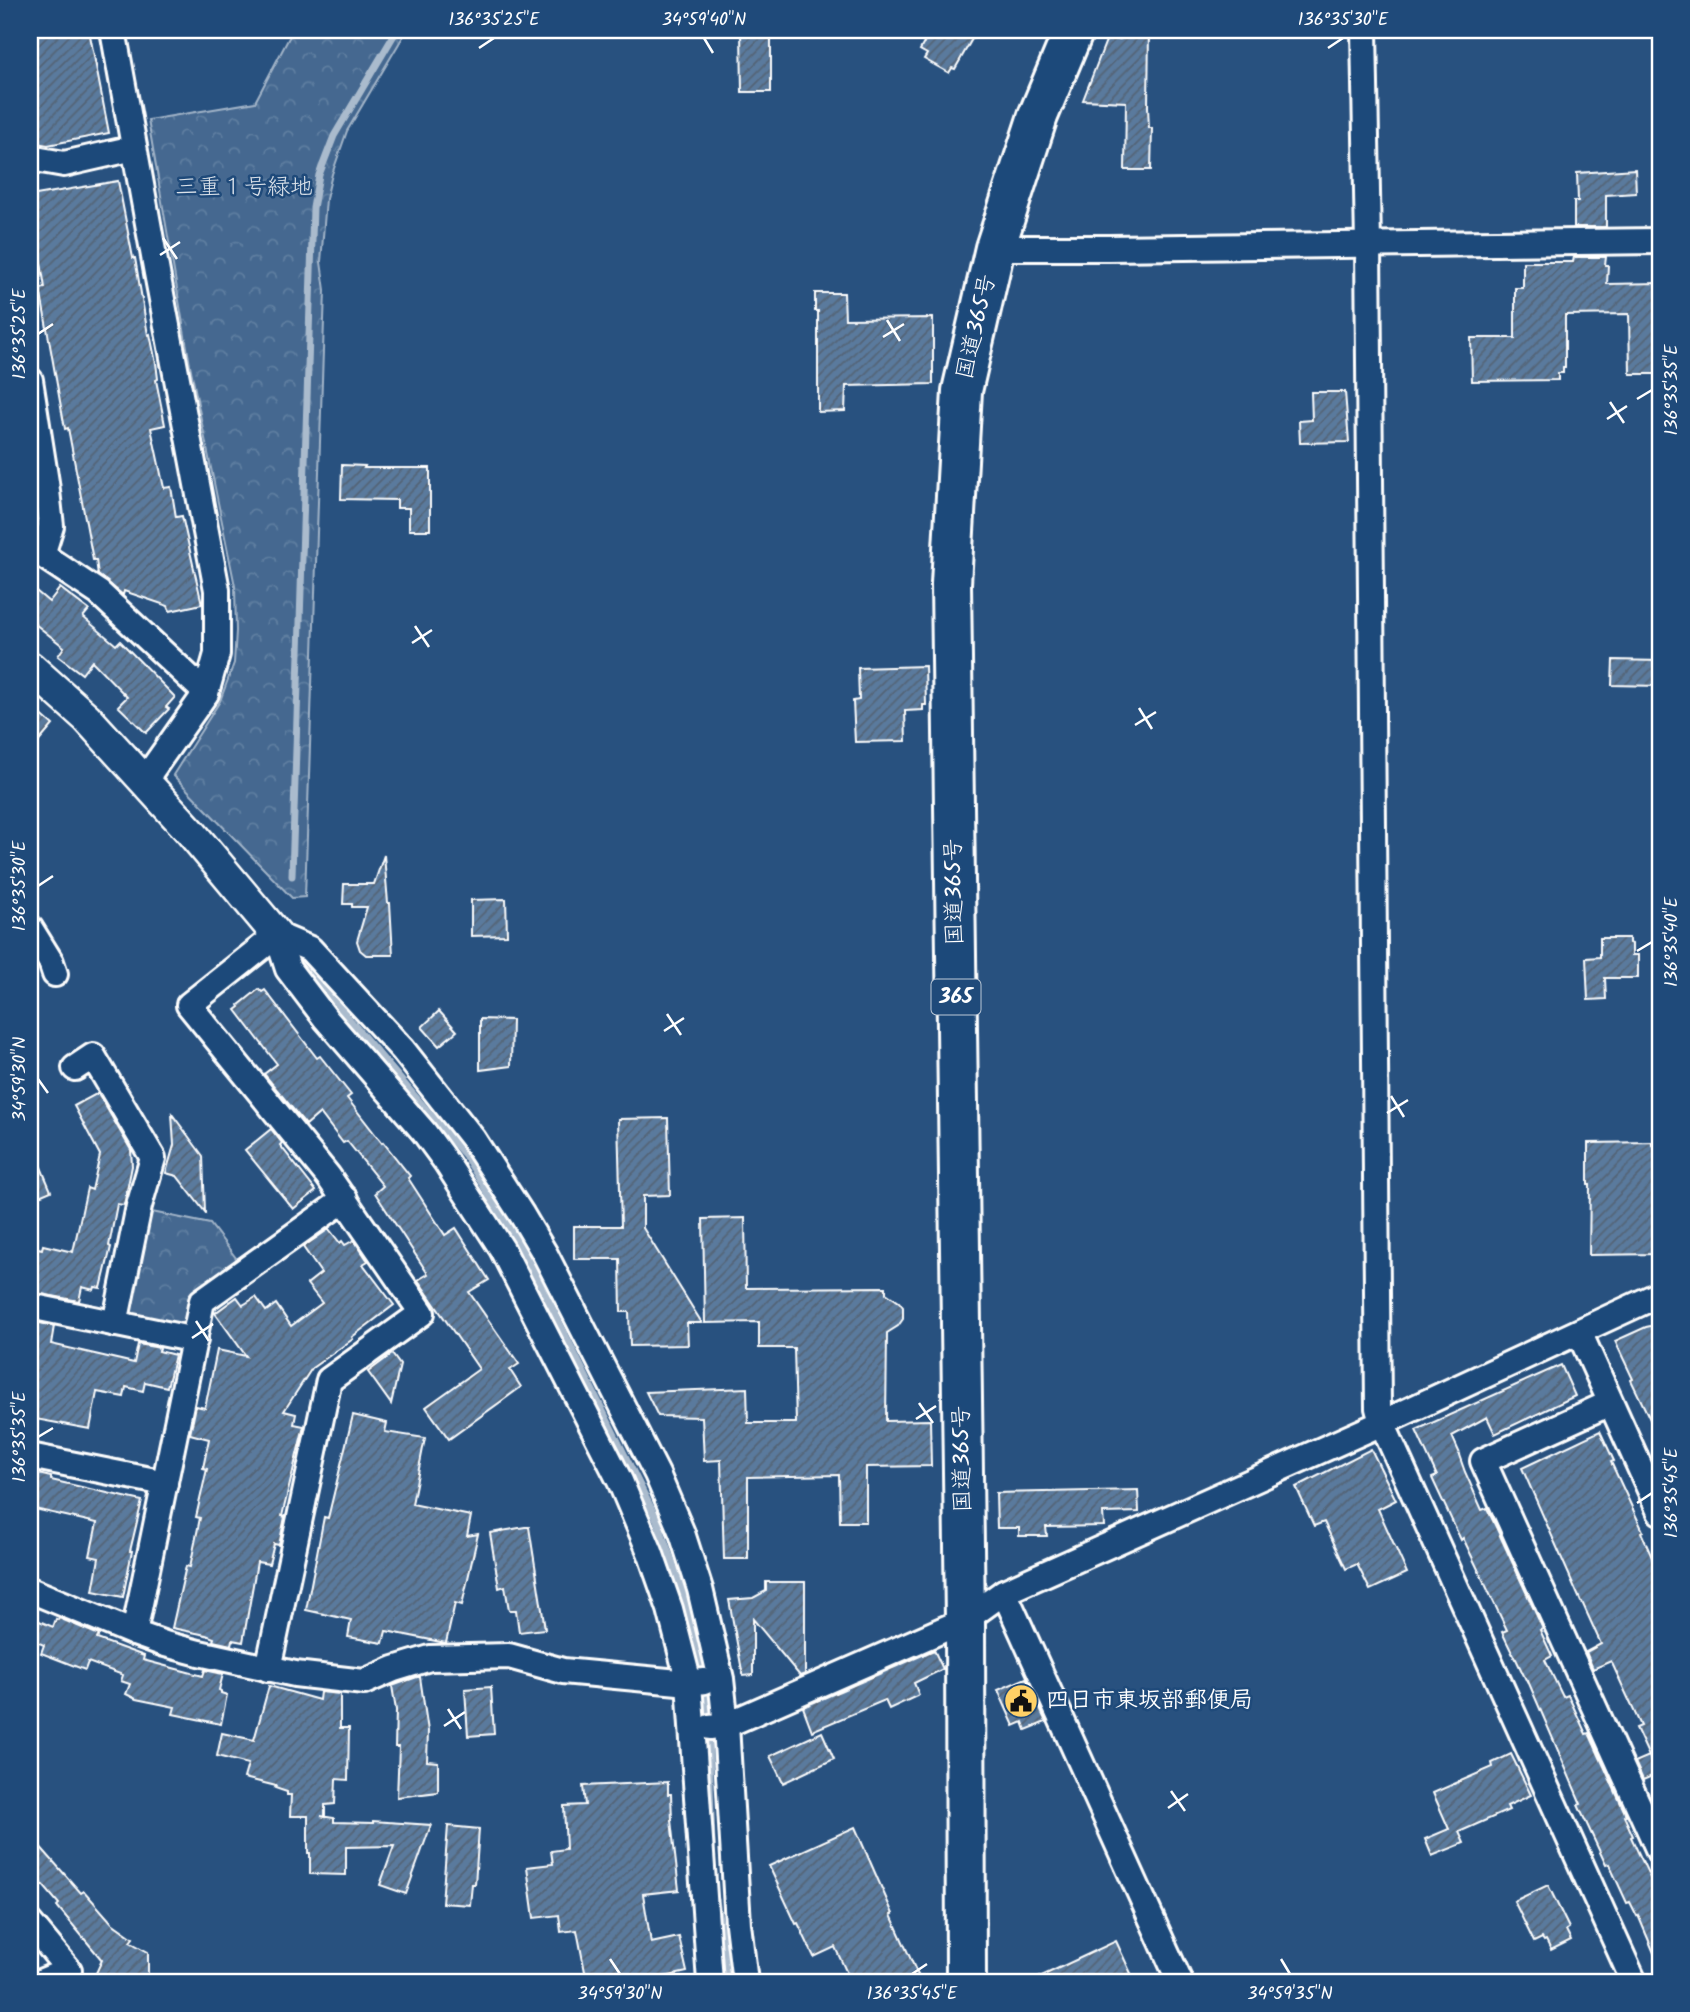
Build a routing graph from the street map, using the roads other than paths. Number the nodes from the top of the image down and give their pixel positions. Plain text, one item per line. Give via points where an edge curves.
1 (113, 30) edge
2 (1074, 30) edge
3 (1364, 30) edge
4 (134, 148) junction
5 (30, 158) edge
6 (1660, 241) edge
7 (1368, 245) junction
8 (995, 248) junction
9 (30, 380) edge
10 (36, 552) edge
11 (30, 667) edge
12 (206, 693) junction
13 (144, 781) junction
14 (30, 928) edge
15 (277, 935) junction
16 (55, 974) dead end
17 (75, 1068) dead end
18 (345, 1199) junction
19 (1660, 1294) edge
20 (30, 1306) edge
21 (115, 1324) junction
22 (1579, 1332) junction
23 (195, 1340) junction
24 (1610, 1403) junction
25 (1382, 1423) junction
26 (30, 1456) edge
27 (165, 1483) junction
28 (1660, 1513) edge
29 (30, 1590) edge
30 (1004, 1592) junction
31 (965, 1620) junction
32 (134, 1633) junction
33 (268, 1669) junction
34 (721, 1679) junction
35 (689, 1683) junction
36 (726, 1725) junction
37 (693, 1729) junction
38 (1660, 1853) edge
39 (30, 1923) edge
40 (40, 1982) edge
41 (710, 1982) edge
42 (743, 1982) edge
43 (966, 1982) edge
44 (1180, 1982) edge
45 (1634, 1982) edge

1 - 4 street
2 - 8 highway, 国道365号 / 365 via 1038,116
3 - 7 street
4 - 5 street via 64,164
4 - 12 street via 217,590 216,654
6 - 7 street
7 - 8 street
7 - 25 street via 1378,1408
8 - 31 highway, 国道365号 / 365 via 962,391 951,584
9 - 10 street via 51,526
10 - 12 street via 99,593
11 - 13 street via 87,718
12 - 13 street
13 - 15 street
14 - 16 street
15 - 18 street via 189,1005
15 - 34 street via 310,949 403,1050 473,1139 522,1215 662,1486 700,1589
15 - 35 street via 288,969 424,1132 502,1250 620,1480 670,1609
17 - 21 street via 93,1056 153,1158
18 - 23 street via 202,1301
18 - 33 street via 422,1313 329,1380
19 - 22 street
20 - 21 street
21 - 23 street
22 - 24 street
22 - 25 street
23 - 27 street
24 - 28 street
24 - 38 street via 1483,1461
25 - 30 street
25 - 45 street
26 - 27 street
27 - 32 street
29 - 32 street
30 - 31 street
30 - 44 street
31 - 36 street
31 - 43 highway, 国道365号 / 365
32 - 33 street
33 - 35 street via 364,1682 430,1658 509,1656 563,1671
34 - 35 street
34 - 36 street
35 - 37 street
36 - 37 street
36 - 42 street
37 - 41 street
39 - 40 street via 69,1970

